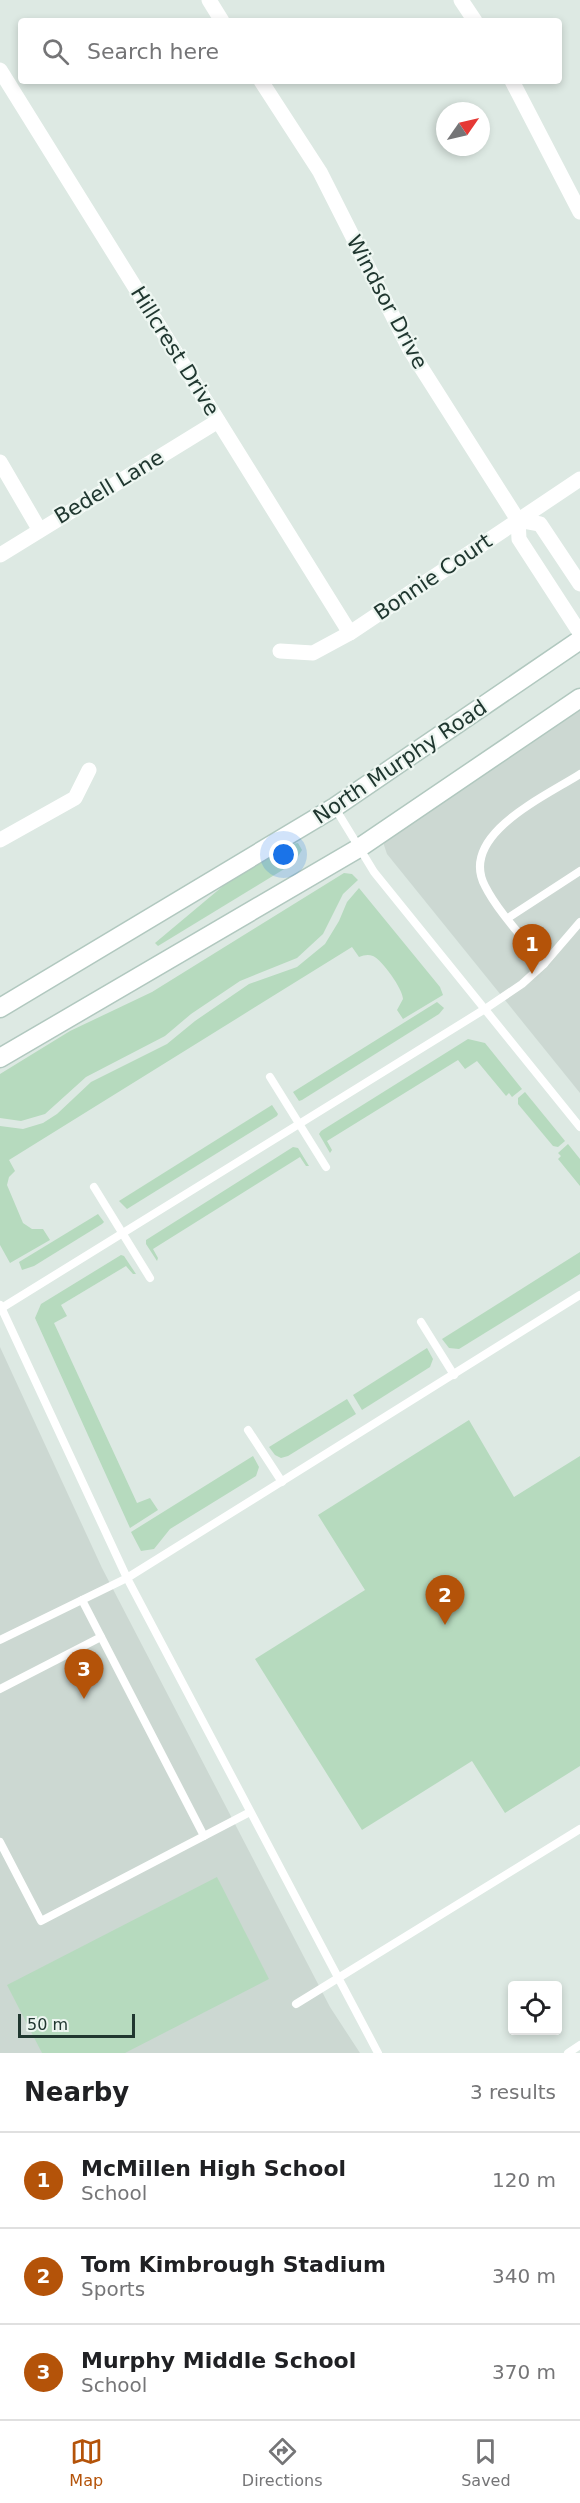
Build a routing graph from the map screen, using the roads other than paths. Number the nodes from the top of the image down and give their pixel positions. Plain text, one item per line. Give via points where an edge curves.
1 (209, 0) edge
2 (461, 0) edge
3 (220, 18) edge
4 (474, 18) edge
5 (0, 70) edge
6 (263, 84) edge
7 (514, 84) edge
8 (580, 213) edge
9 (218, 421) junction
10 (0, 462) edge
11 (580, 479) edge
12 (518, 520) junction
13 (39, 529) junction
14 (0, 555) edge
15 (580, 584) edge
16 (350, 633) junction
17 (580, 633) edge
18 (580, 640) edge
19 (280, 651) dead end
20 (580, 698) edge
21 (88, 770) dead end
22 (580, 774) edge
23 (335, 807) junction
24 (0, 840) edge
25 (359, 848) junction
26 (580, 871) edge
27 (508, 918) junction
28 (580, 922) edge
29 (544, 964) junction
30 (0, 1008) edge
31 (485, 1009) junction
32 (0, 1058) edge
33 (270, 1077) dead end
34 (300, 1124) junction
35 (580, 1127) edge
36 (326, 1167) dead end
37 (94, 1187) dead end
38 (122, 1233) junction
39 (150, 1278) dead end
40 (580, 1295) edge
41 (0, 1307) edge
42 (421, 1322) dead end
43 (454, 1375) junction
44 (248, 1430) dead end
45 (282, 1482) junction
46 (127, 1578) junction
47 (82, 1600) junction
48 (101, 1637) junction
49 (0, 1640) edge
50 (0, 1689) edge
51 (250, 1812) junction
52 (580, 1829) edge
53 (204, 1836) junction
54 (0, 1842) edge
55 (336, 1977) junction
56 (296, 2004) dead end
57 (580, 2045) edge
58 (378, 2053) edge
59 (568, 2053) edge

1 - 3 street
2 - 4 street
5 - 9 street, Hillcrest Drive
6 - 12 street, Windsor Drive via 320,172 410,350
7 - 8 street
9 - 13 street, Bedell Lane
9 - 16 street, Hillcrest Drive
10 - 13 street
11 - 12 street, Bonnie Court
12 - 15 street via 540,524
12 - 16 street, Bonnie Court
12 - 17 street, Windsor Drive via 519,539
13 - 14 street, Bedell Lane
16 - 19 street, Bonnie Court via 313,653
18 - 23 main road, North Murphy Road
20 - 25 main road
21 - 24 street via 75,798
22 - 27 lane via 502,825 483,848 483,885
23 - 25 lane
23 - 30 main road, North Murphy Road
25 - 31 lane
25 - 32 main road
26 - 27 lane
27 - 29 lane
28 - 29 lane
29 - 31 lane
31 - 34 lane
31 - 35 lane
33 - 34 lane
34 - 36 lane
34 - 38 lane
37 - 38 lane
38 - 39 lane
38 - 41 lane
40 - 43 lane
41 - 46 lane
42 - 43 lane
43 - 45 lane
44 - 45 lane
45 - 46 lane
46 - 47 lane
46 - 51 lane
47 - 48 lane
47 - 49 lane
48 - 50 lane
48 - 53 lane
51 - 53 lane
51 - 55 lane
52 - 55 lane
53 - 54 lane via 41,1921
55 - 56 lane
55 - 58 lane
57 - 59 lane

